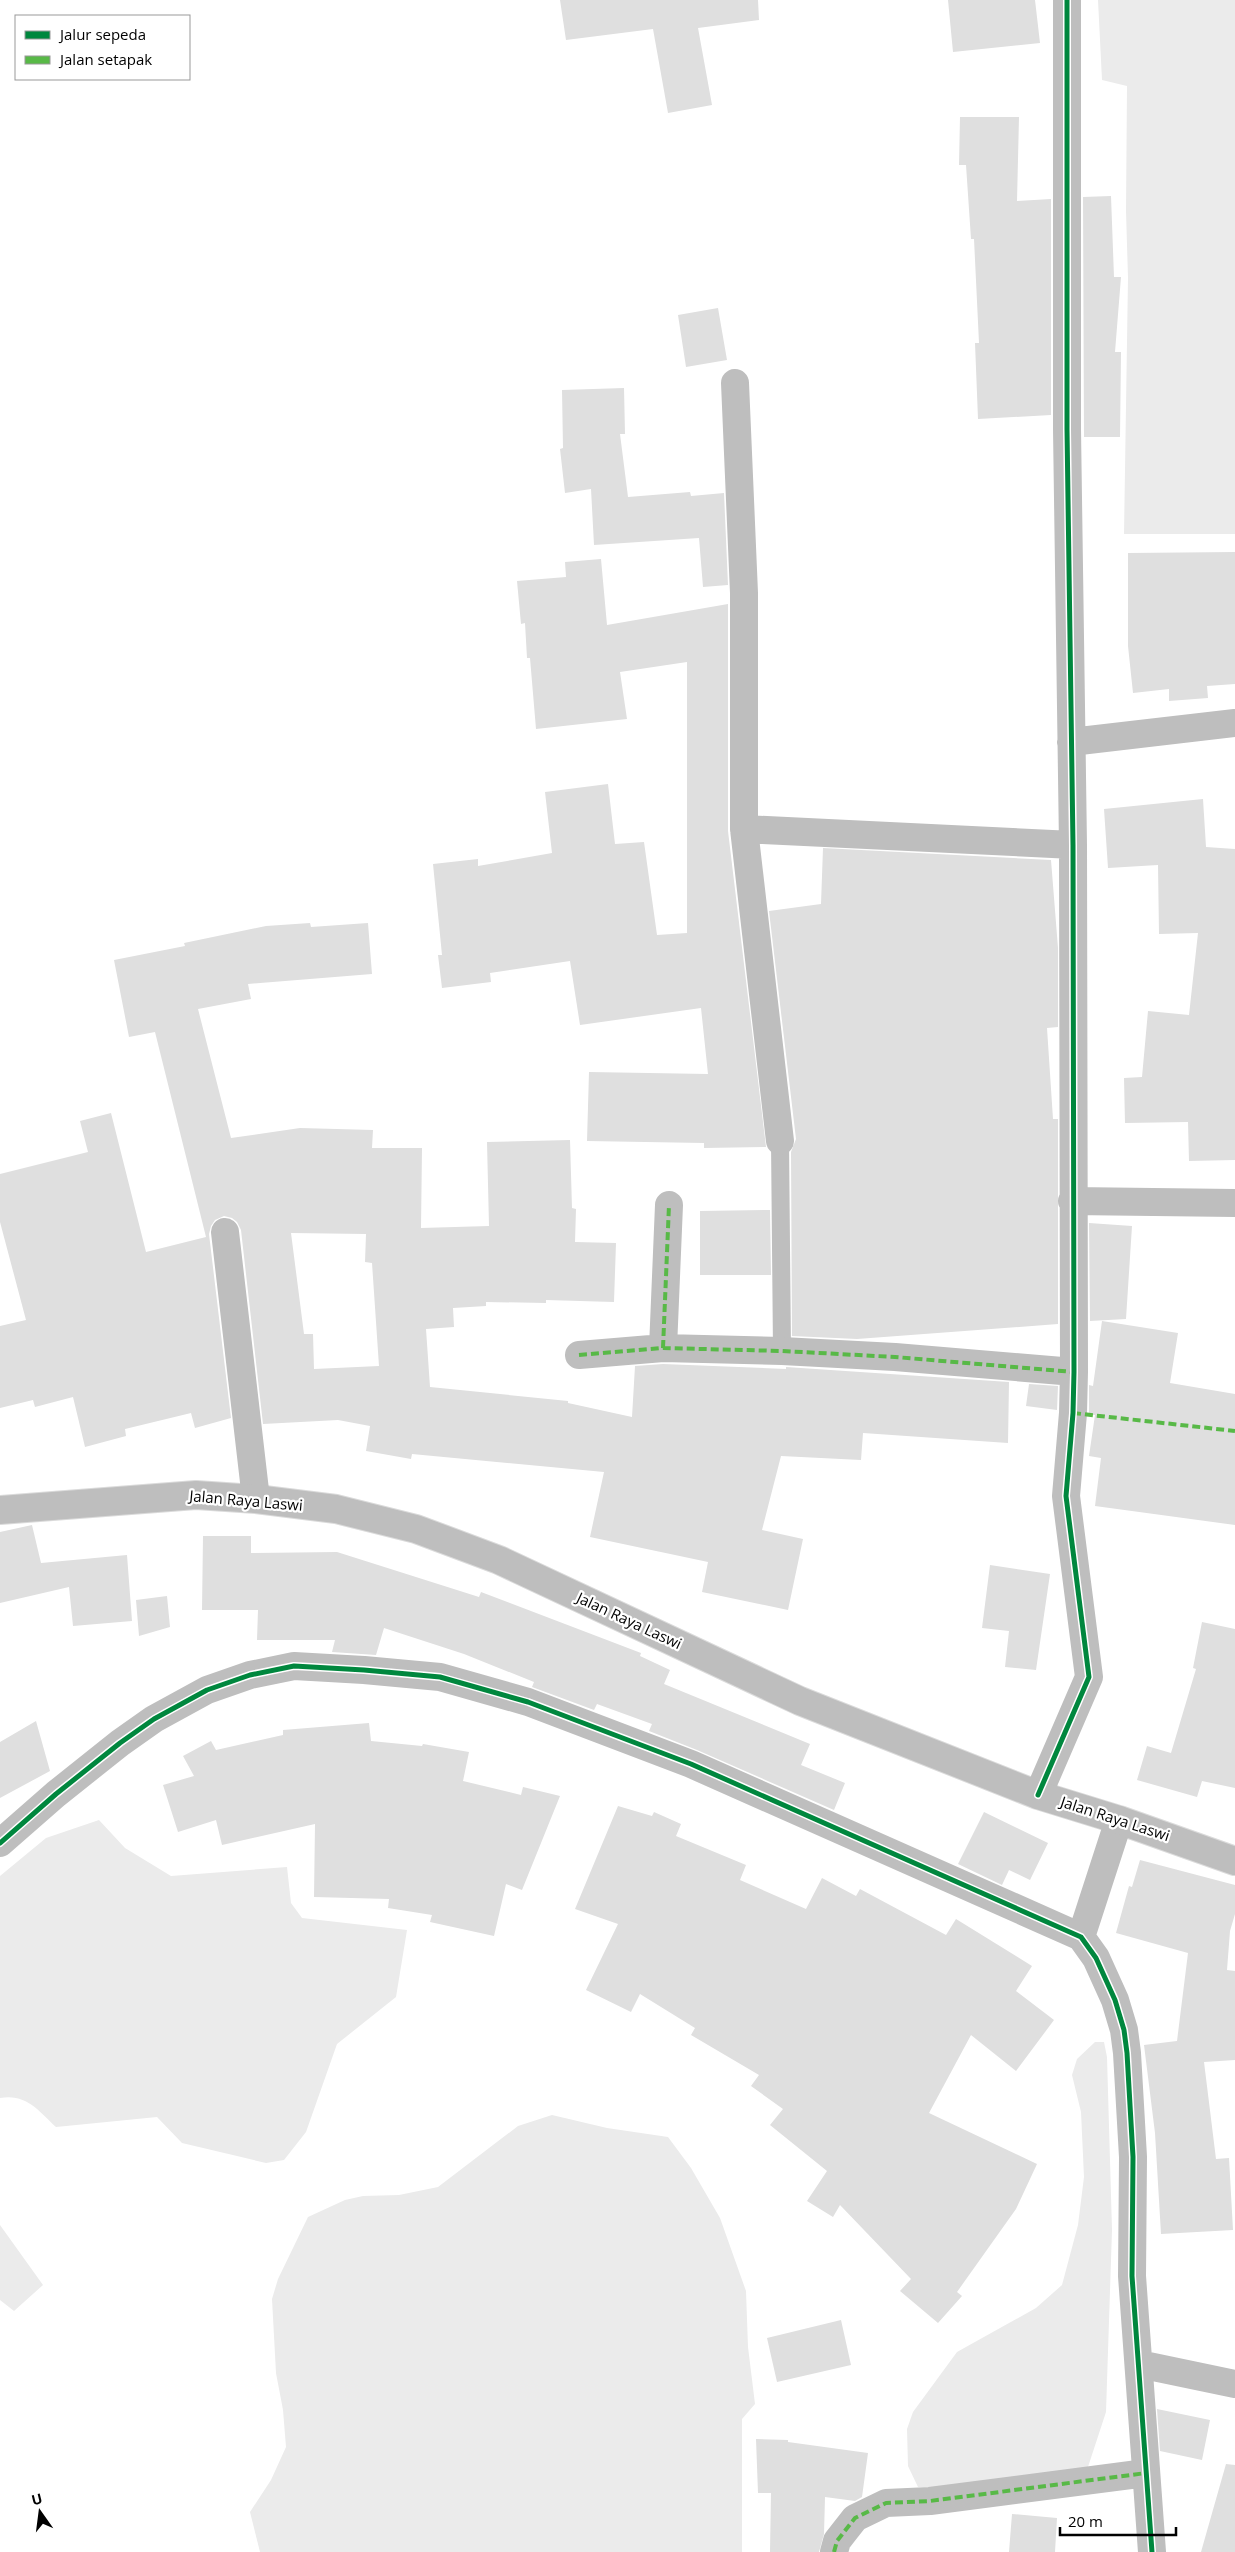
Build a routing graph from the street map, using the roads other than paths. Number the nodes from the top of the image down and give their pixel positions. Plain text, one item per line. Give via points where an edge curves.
1 (1067, 0) edge
2 (735, 383) dead end
3 (1235, 723) edge
4 (1071, 742) junction
5 (744, 829) junction
6 (1073, 845) junction
7 (780, 1140) joint
8 (1072, 1201) junction
9 (1235, 1203) edge
10 (669, 1205) dead end
11 (225, 1232) dead end
12 (663, 1348) junction
13 (782, 1351) junction
14 (579, 1355) dead end
15 (1074, 1372) junction
16 (256, 1499) junction
17 (0, 1510) edge
18 (1038, 1794) junction
19 (1119, 1820) junction
20 (0, 1843) edge
21 (1235, 1860) edge
22 (1080, 1937) junction
23 (1139, 2364) junction
24 (1235, 2384) edge
25 (1146, 2473) junction
26 (834, 2552) edge
27 (1152, 2552) edge

1 - 4 street
2 - 5 street via 744,593
3 - 4 street
4 - 6 street
5 - 6 street
5 - 7 street
6 - 8 street
7 - 13 lane
8 - 9 street
8 - 15 street
10 - 12 street
11 - 16 street
12 - 13 street
12 - 14 street
13 - 15 street
15 - 18 street via 1066,1496 1089,1677
16 - 17 street, Jalan Raya Laswi via 196,1495
16 - 18 street, Jalan Raya Laswi via 336,1509 416,1529 498,1560 800,1701
18 - 19 street, Jalan Raya Laswi
19 - 21 street, Jalan Raya Laswi
19 - 22 street
20 - 22 street via 120,1743 154,1719 207,1690 250,1675 294,1666 364,1670 440,1677 528,1702 691,1764
22 - 23 street via 1104,1974 1116,2000 1124,2030 1133,2156 1132,2276
23 - 24 street
23 - 25 street
25 - 26 street via 930,2501 886,2503 855,2518 837,2541
25 - 27 street

